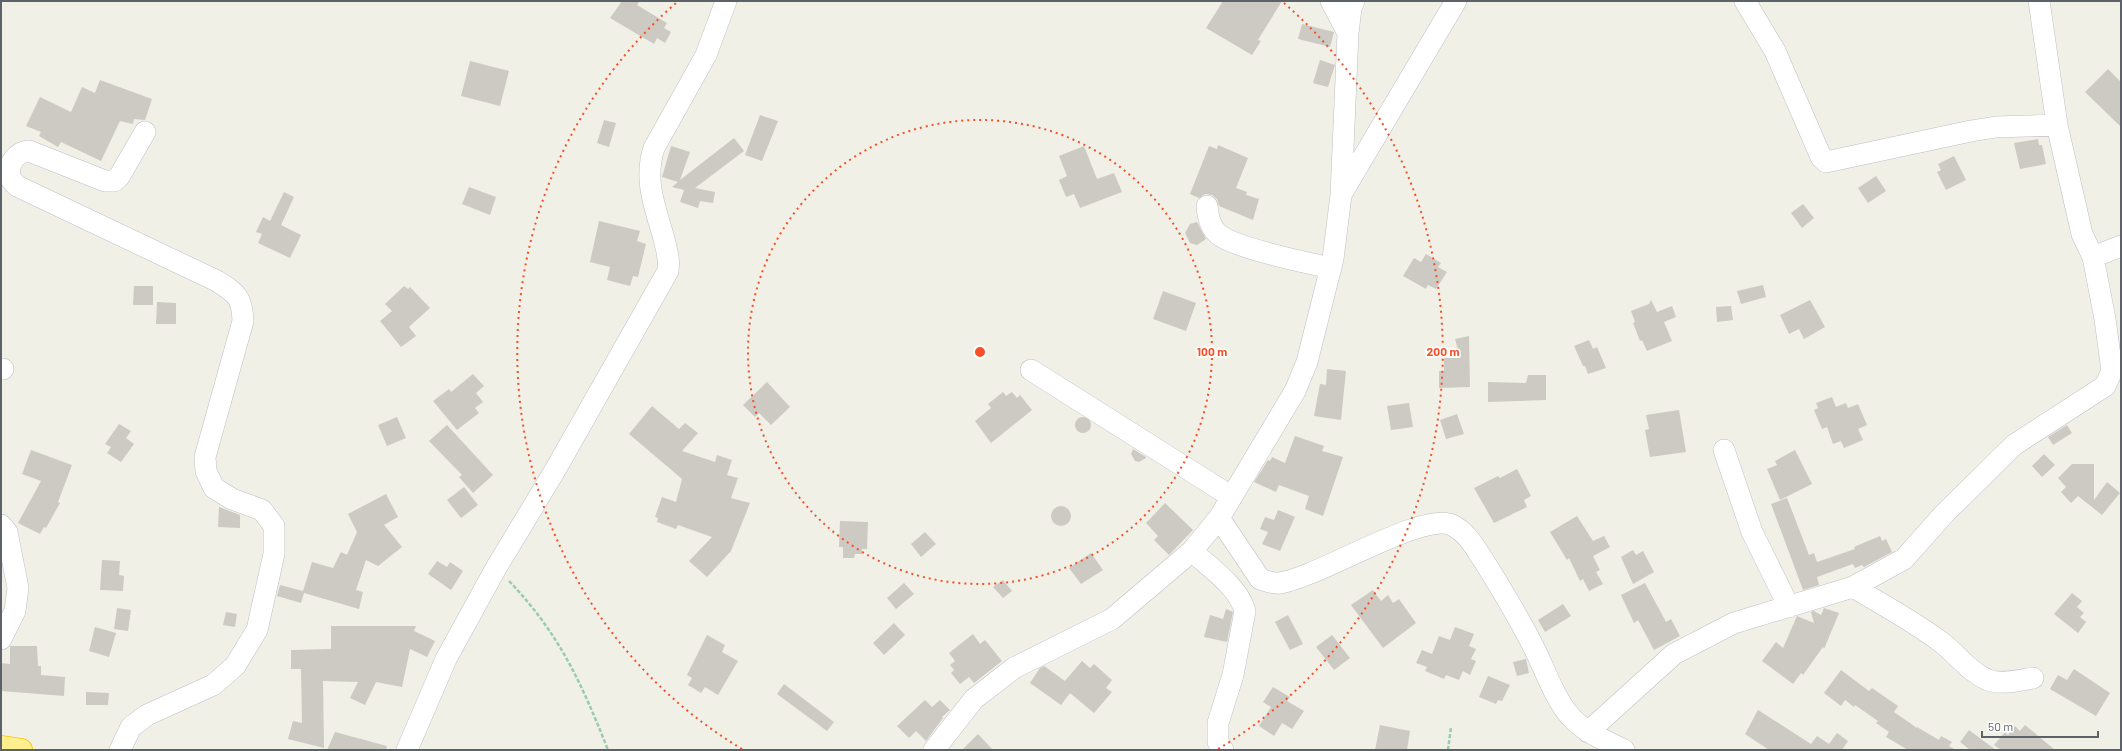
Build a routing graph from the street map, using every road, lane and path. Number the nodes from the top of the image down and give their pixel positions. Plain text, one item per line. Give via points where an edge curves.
1 (726, 1) edge
2 (1331, 1) edge
3 (1354, 1) edge
4 (1456, 1) edge
5 (1745, 1) edge
6 (2039, 1) edge
7 (1348, 32) junction
8 (2056, 125) junction
9 (145, 132) dead end
10 (1340, 195) junction
11 (1207, 206) dead end
12 (2121, 246) edge
13 (2093, 257) junction
14 (1331, 268) junction
15 (2113, 316) edge
16 (1031, 370) dead end
17 (1724, 450) dead end
18 (1232, 497) junction
19 (1219, 518) junction
20 (1, 525) edge
21 (1192, 551) junction
22 (496, 568) junction
23 (1853, 587) junction
24 (1789, 607) junction
25 (1, 639) edge
26 (2034, 678) dead end
27 (1451, 727) dead end
28 (1588, 732) junction
29 (1, 747) edge
30 (21, 750) edge
31 (120, 750) edge
32 (407, 750) edge
33 (608, 750) edge
34 (934, 750) edge
35 (1223, 750) edge
36 (1448, 750) edge
37 (1624, 750) edge

1 - 22 street via 706,55 654,148 649,162 652,198 669,255 668,271 554,472
2 - 7 street
3 - 7 street
4 - 10 street
5 - 8 street via 1775,51 1821,157 1826,162 1971,131 1996,127
6 - 8 street
7 - 10 street
8 - 13 street via 2082,234
9 - 31 street via 119,177 114,180 105,180 29,151 14,156 10,170 11,179 17,186 217,281 235,292 242,304 243,321 204,457 206,471 214,488 232,499 262,510 274,526 274,554 256,630 235,666 213,684 147,715 131,727
10 - 14 street
11 - 14 street via 1214,230 1230,240
12 - 13 street
13 - 15 street
14 - 18 street via 1307,362 1295,391
15 - 23 street via 2112,371 2105,386 2014,445 1944,514 1904,559
16 - 18 street
17 - 24 street via 1752,532
18 - 19 street
19 - 21 street
19 - 28 street via 1260,579 1280,583 1333,565 1415,527 1451,524 1466,534 1501,587 1558,699 1571,718
20 - 25 street via 7,532 18,588 15,611
21 - 34 street via 1112,619 1014,668 974,699
21 - 35 street via 1235,592 1245,610 1233,675 1218,724 1218,742
22 - 32 street via 446,659
22 - 33 path via 531,603 560,644 589,702
23 - 24 street
23 - 26 street via 1936,638 1969,668 1989,680 2006,682
24 - 28 street via 1734,623 1674,654
27 - 36 path
28 - 37 street
29 - 30 highway

